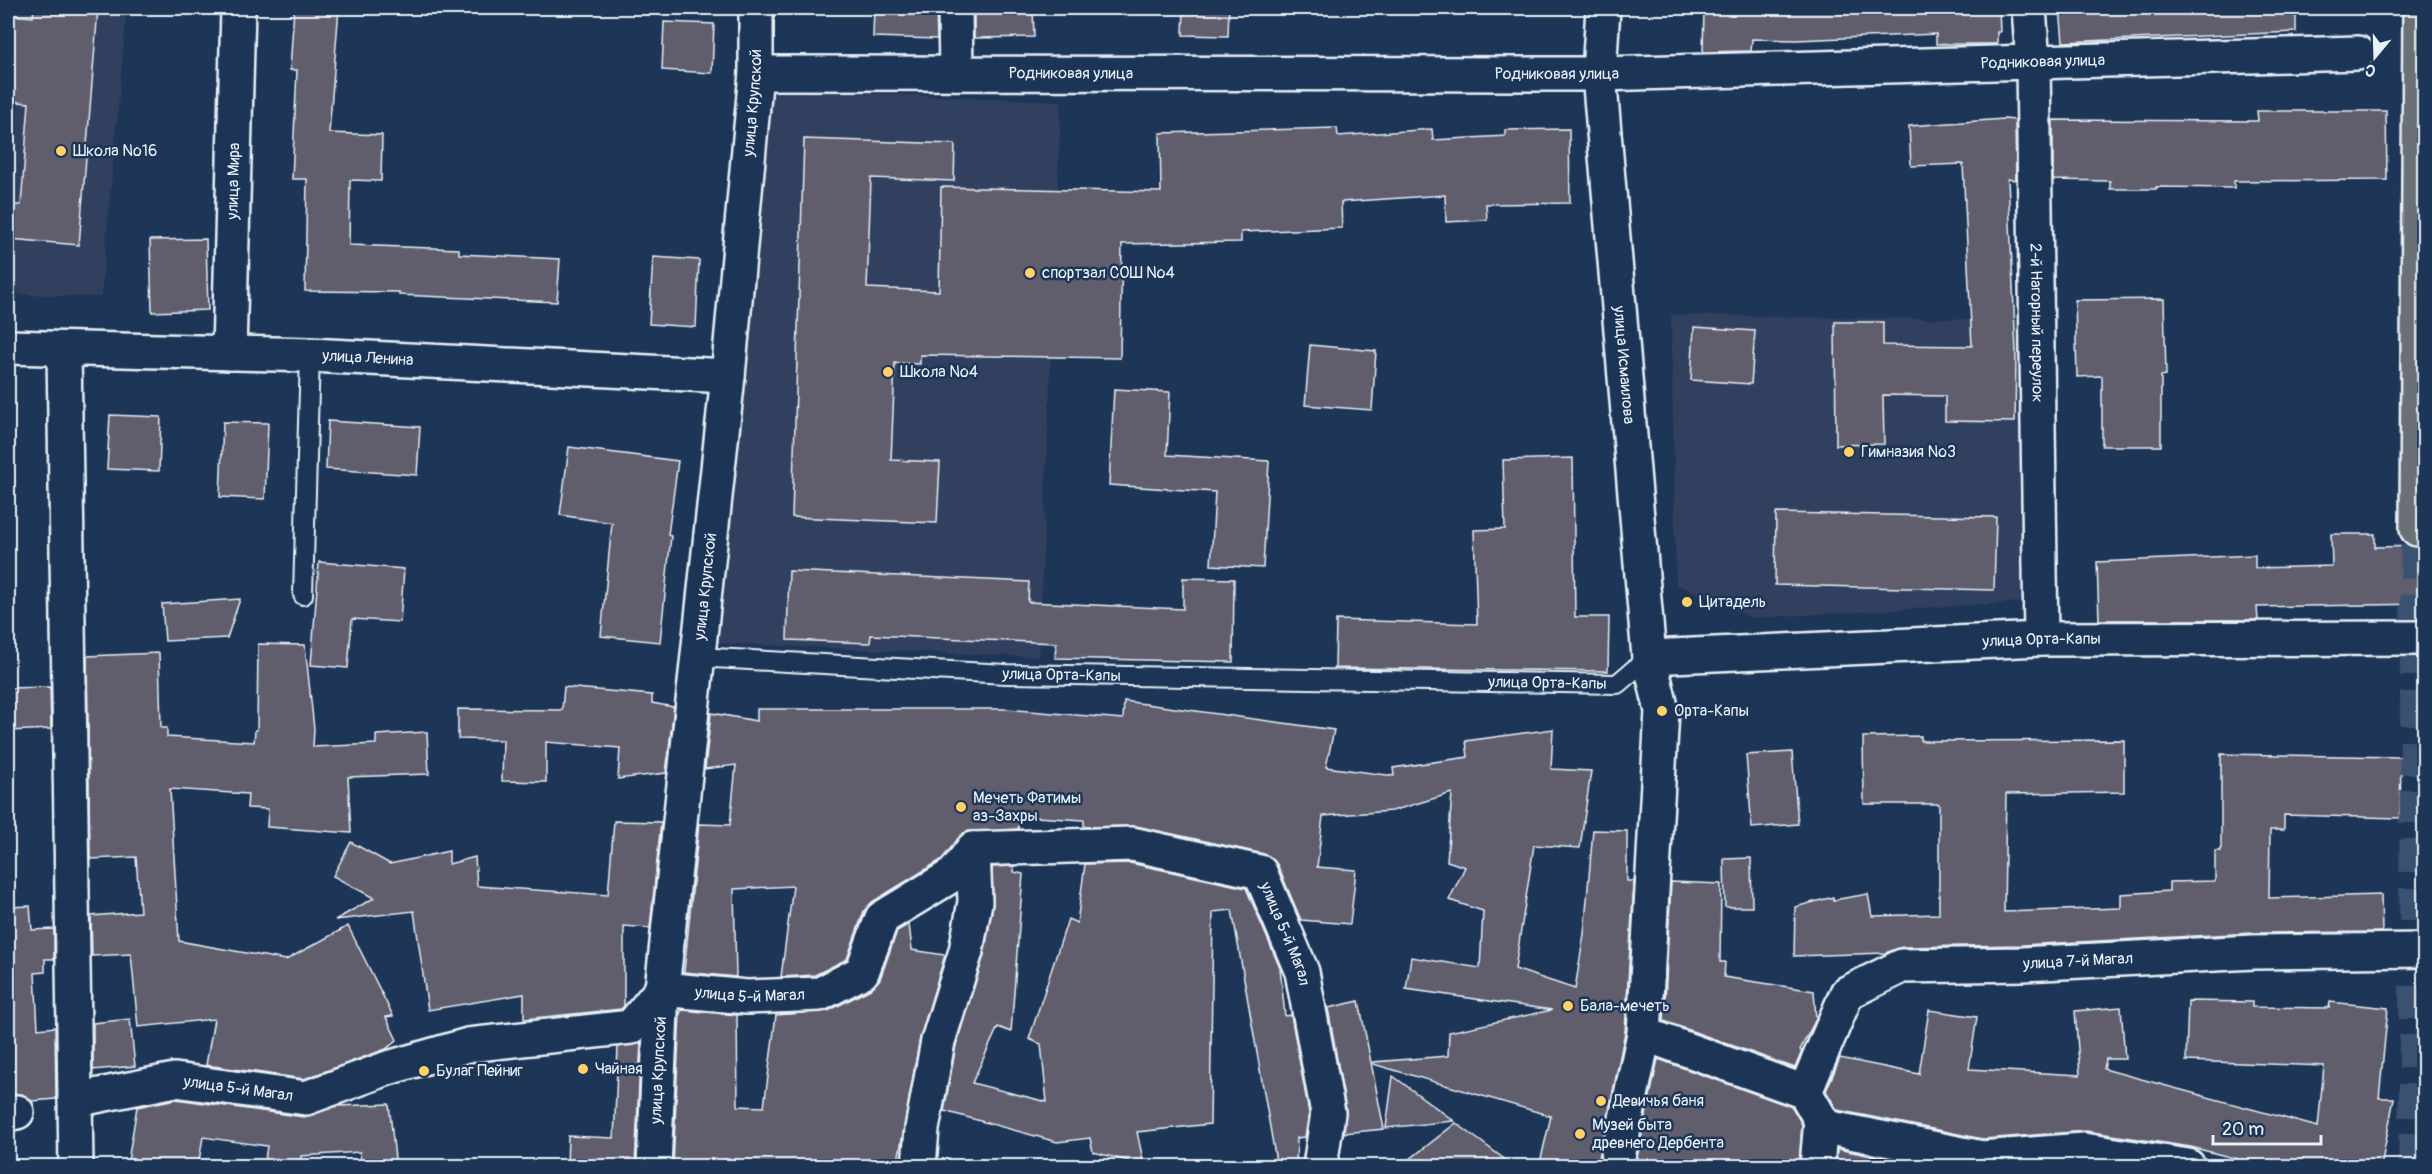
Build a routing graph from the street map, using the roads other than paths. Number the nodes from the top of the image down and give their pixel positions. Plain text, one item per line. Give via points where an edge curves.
1 (238, 8) edge
2 (756, 8) edge
3 (955, 8) edge
4 (1603, 8) edge
5 (2029, 8) edge
6 (2420, 8) edge
7 (2358, 53) dead end
8 (2423, 54) edge
9 (2032, 63) junction
10 (756, 73) junction
11 (956, 73) junction
12 (1599, 75) junction
13 (8, 348) edge
14 (64, 349) junction
15 (229, 353) junction
16 (310, 355) junction
17 (728, 376) junction
18 (2417, 529) tunnel mouth
19 (303, 595) dead end
20 (2424, 638) edge
21 (2041, 639) junction
22 (696, 657) junction
23 (1649, 657) junction
24 (973, 849) junction
25 (2424, 950) edge
26 (662, 989) junction
27 (1644, 1034) junction
28 (1805, 1092) junction
29 (75, 1100) junction
30 (1821, 1120) junction
31 (76, 1167) edge
32 (654, 1167) edge
33 (919, 1167) edge
34 (1320, 1167) edge
35 (1616, 1167) edge
36 (1817, 1167) edge
37 (2188, 1167) edge

1 - 15 street, улица Мира
2 - 10 street, улица Крупской
3 - 11 street
4 - 12 street, улица Исмаилова
5 - 9 street, 2-й Нагорный переулок
6 - 8 highway
7 - 9 street, Родниковая улица
8 - 18 highway
9 - 12 street, Родниковая улица
9 - 21 street, 2-й Нагорный переулок
10 - 11 street, Родниковая улица
10 - 17 street, улица Крупской
11 - 12 street, Родниковая улица
12 - 23 street, улица Исмаилова
13 - 14 street, улица Ленина
14 - 15 street, улица Ленина
14 - 29 street
15 - 16 street, улица Ленина
16 - 17 street, улица Ленина
16 - 19 lane
17 - 22 street, улица Крупской
20 - 21 street, улица Орта-Капы
21 - 23 street, улица Орта-Капы
22 - 23 lane, улица Орта-Капы via 1006,674 1617,684
22 - 26 street, улица Крупской
23 - 27 street, улица Исмаилова via 1662,711
24 - 26 street, улица 5-й Магал via 954,874 882,918 862,972 820,994 747,997
24 - 33 street via 975,902 966,951 939,1041
24 - 34 street, улица 5-й Магал via 1132,844 1260,872 1302,972 1328,1113
25 - 28 street, улица 7-й Магал via 2254,952 1902,966 1847,993
26 - 29 street, улица 5-й Магал via 631,1028 468,1045 388,1068 306,1098 175,1080
26 - 32 street, улица Крупской
27 - 28 street
27 - 35 street, улица Исмаилова
28 - 30 street
29 - 31 street
30 - 36 street
30 - 37 street via 1826,1127 1982,1158 2083,1150

